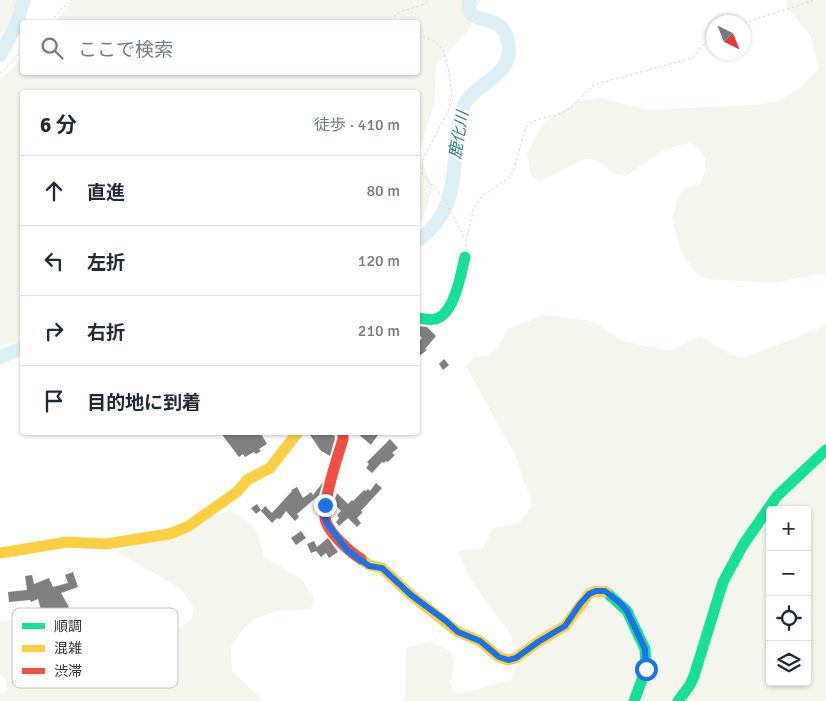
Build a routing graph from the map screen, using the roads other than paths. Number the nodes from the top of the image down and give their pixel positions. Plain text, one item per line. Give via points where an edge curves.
1 (466, 257) dead end
2 (420, 318) edge
3 (295, 435) edge
4 (343, 435) edge
5 (826, 450) edge
6 (0, 553) edge
7 (634, 701) edge
8 (678, 701) edge

1 - 2 street via 450,307 439,318
3 - 6 street via 270,468 247,480 237,492 187,527 169,534 106,544 67,542
4 - 7 street via 325,516 347,550 369,566 382,568 458,632 480,641 499,657 508,660 565,626 589,594 605,591 627,611 645,649 646,669
5 - 8 street via 777,496 743,545 723,582 694,676

